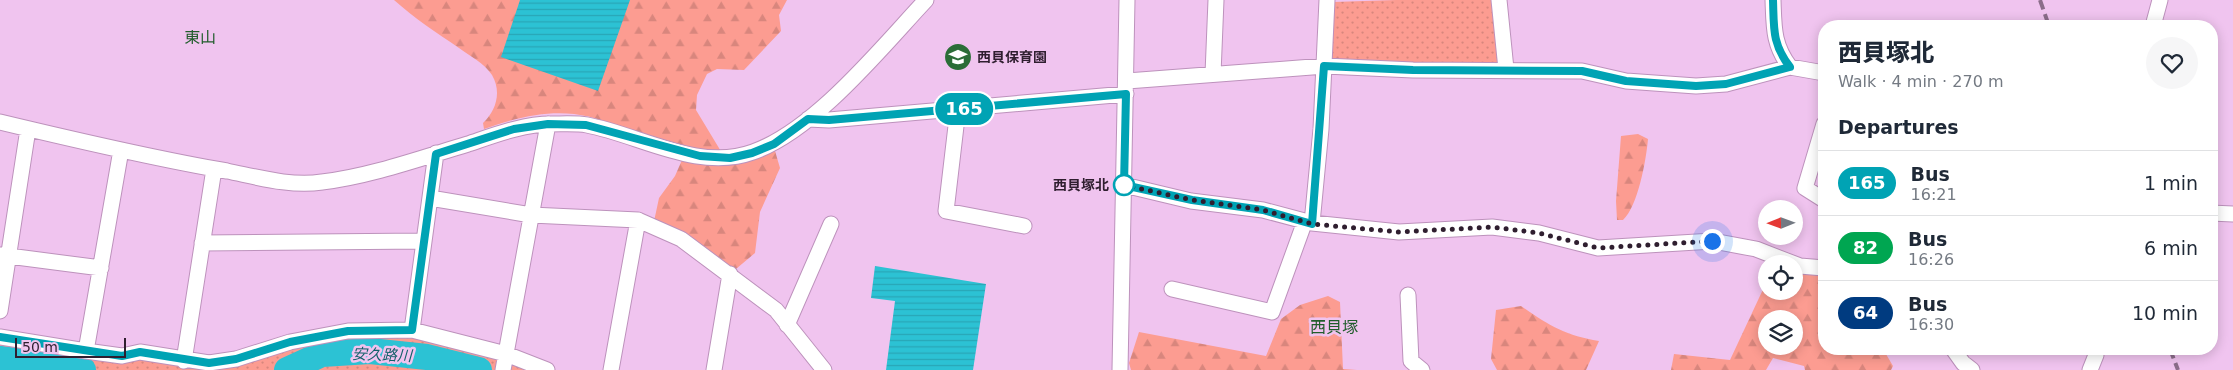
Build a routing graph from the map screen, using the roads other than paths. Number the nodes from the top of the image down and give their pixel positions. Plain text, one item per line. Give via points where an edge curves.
1 (926, 0) edge
2 (1127, 0) edge
3 (1216, 0) edge
4 (1327, 0) edge
5 (1499, 0) edge
6 (1773, 0) edge
7 (2160, 0) edge
8 (2155, 20) edge
9 (1324, 66) junction
10 (1790, 67) junction
11 (1506, 69) junction
12 (1818, 72) edge
13 (1213, 74) junction
14 (1126, 88) junction
15 (958, 109) junction
16 (808, 119) junction
17 (0, 122) edge
18 (548, 124) junction
19 (28, 129) junction
20 (1818, 144) edge
21 (121, 150) junction
22 (436, 154) junction
23 (214, 169) junction
24 (1124, 185) junction
25 (1818, 196) edge
26 (430, 198) junction
27 (2218, 213) edge
28 (2233, 214) edge
29 (531, 215) junction
30 (638, 220) junction
31 (1309, 222) junction
32 (831, 224) dead end
33 (1024, 226) dead end
34 (424, 241) junction
35 (202, 243) junction
36 (5, 256) edge
37 (101, 268) junction
38 (1818, 268) edge
39 (730, 274) junction
40 (1172, 290) dead end
41 (1408, 294) dead end
42 (0, 312) edge
43 (788, 325) junction
44 (412, 330) junction
45 (0, 337) edge
46 (86, 351) junction
47 (506, 354) junction
48 (1957, 355) edge
49 (2096, 355) edge
50 (184, 361) junction
51 (822, 369) edge
52 (503, 370) edge
53 (547, 370) edge
54 (611, 370) edge
55 (714, 370) edge
56 (1120, 370) edge
57 (1422, 370) edge
58 (1972, 370) edge
59 (2090, 370) edge

1 - 16 street via 827,104
2 - 14 street
3 - 13 street
4 - 9 street
5 - 11 street
6 - 10 street via 1778,52
7 - 8 street
9 - 11 street via 1413,70
9 - 13 street
9 - 31 street
10 - 11 street via 1726,84 1696,86 1626,81 1582,71
10 - 12 street
13 - 14 street
14 - 15 street
14 - 24 street
15 - 16 street
15 - 33 street via 946,211
16 - 18 street via 774,144 752,153 719,158 700,156 586,125
17 - 19 street
18 - 22 street via 514,129
18 - 29 street
19 - 21 street
19 - 36 street
20 - 25 street via 1805,188
21 - 23 street
21 - 37 street
22 - 23 street via 320,183 287,182
22 - 26 street
23 - 35 street
24 - 31 street via 1192,200 1263,210
24 - 56 street
26 - 29 street
26 - 34 street
27 - 28 street
29 - 30 street
29 - 47 street
30 - 39 street via 681,239
30 - 54 street
31 - 38 street via 1399,232 1492,227 1539,233 1598,248 1712,241 1756,249 1800,266
31 - 40 street via 1272,312
32 - 43 street
34 - 35 street
34 - 44 street
35 - 50 street
36 - 37 street
36 - 42 street
37 - 46 street
39 - 43 street via 776,310
39 - 55 street
41 - 57 street via 1411,361
43 - 51 street
44 - 47 street
44 - 50 street via 348,331 290,342 226,360 209,363
45 - 46 street
46 - 50 street via 122,356 140,352
47 - 52 street
47 - 53 street
48 - 58 street
49 - 59 street

